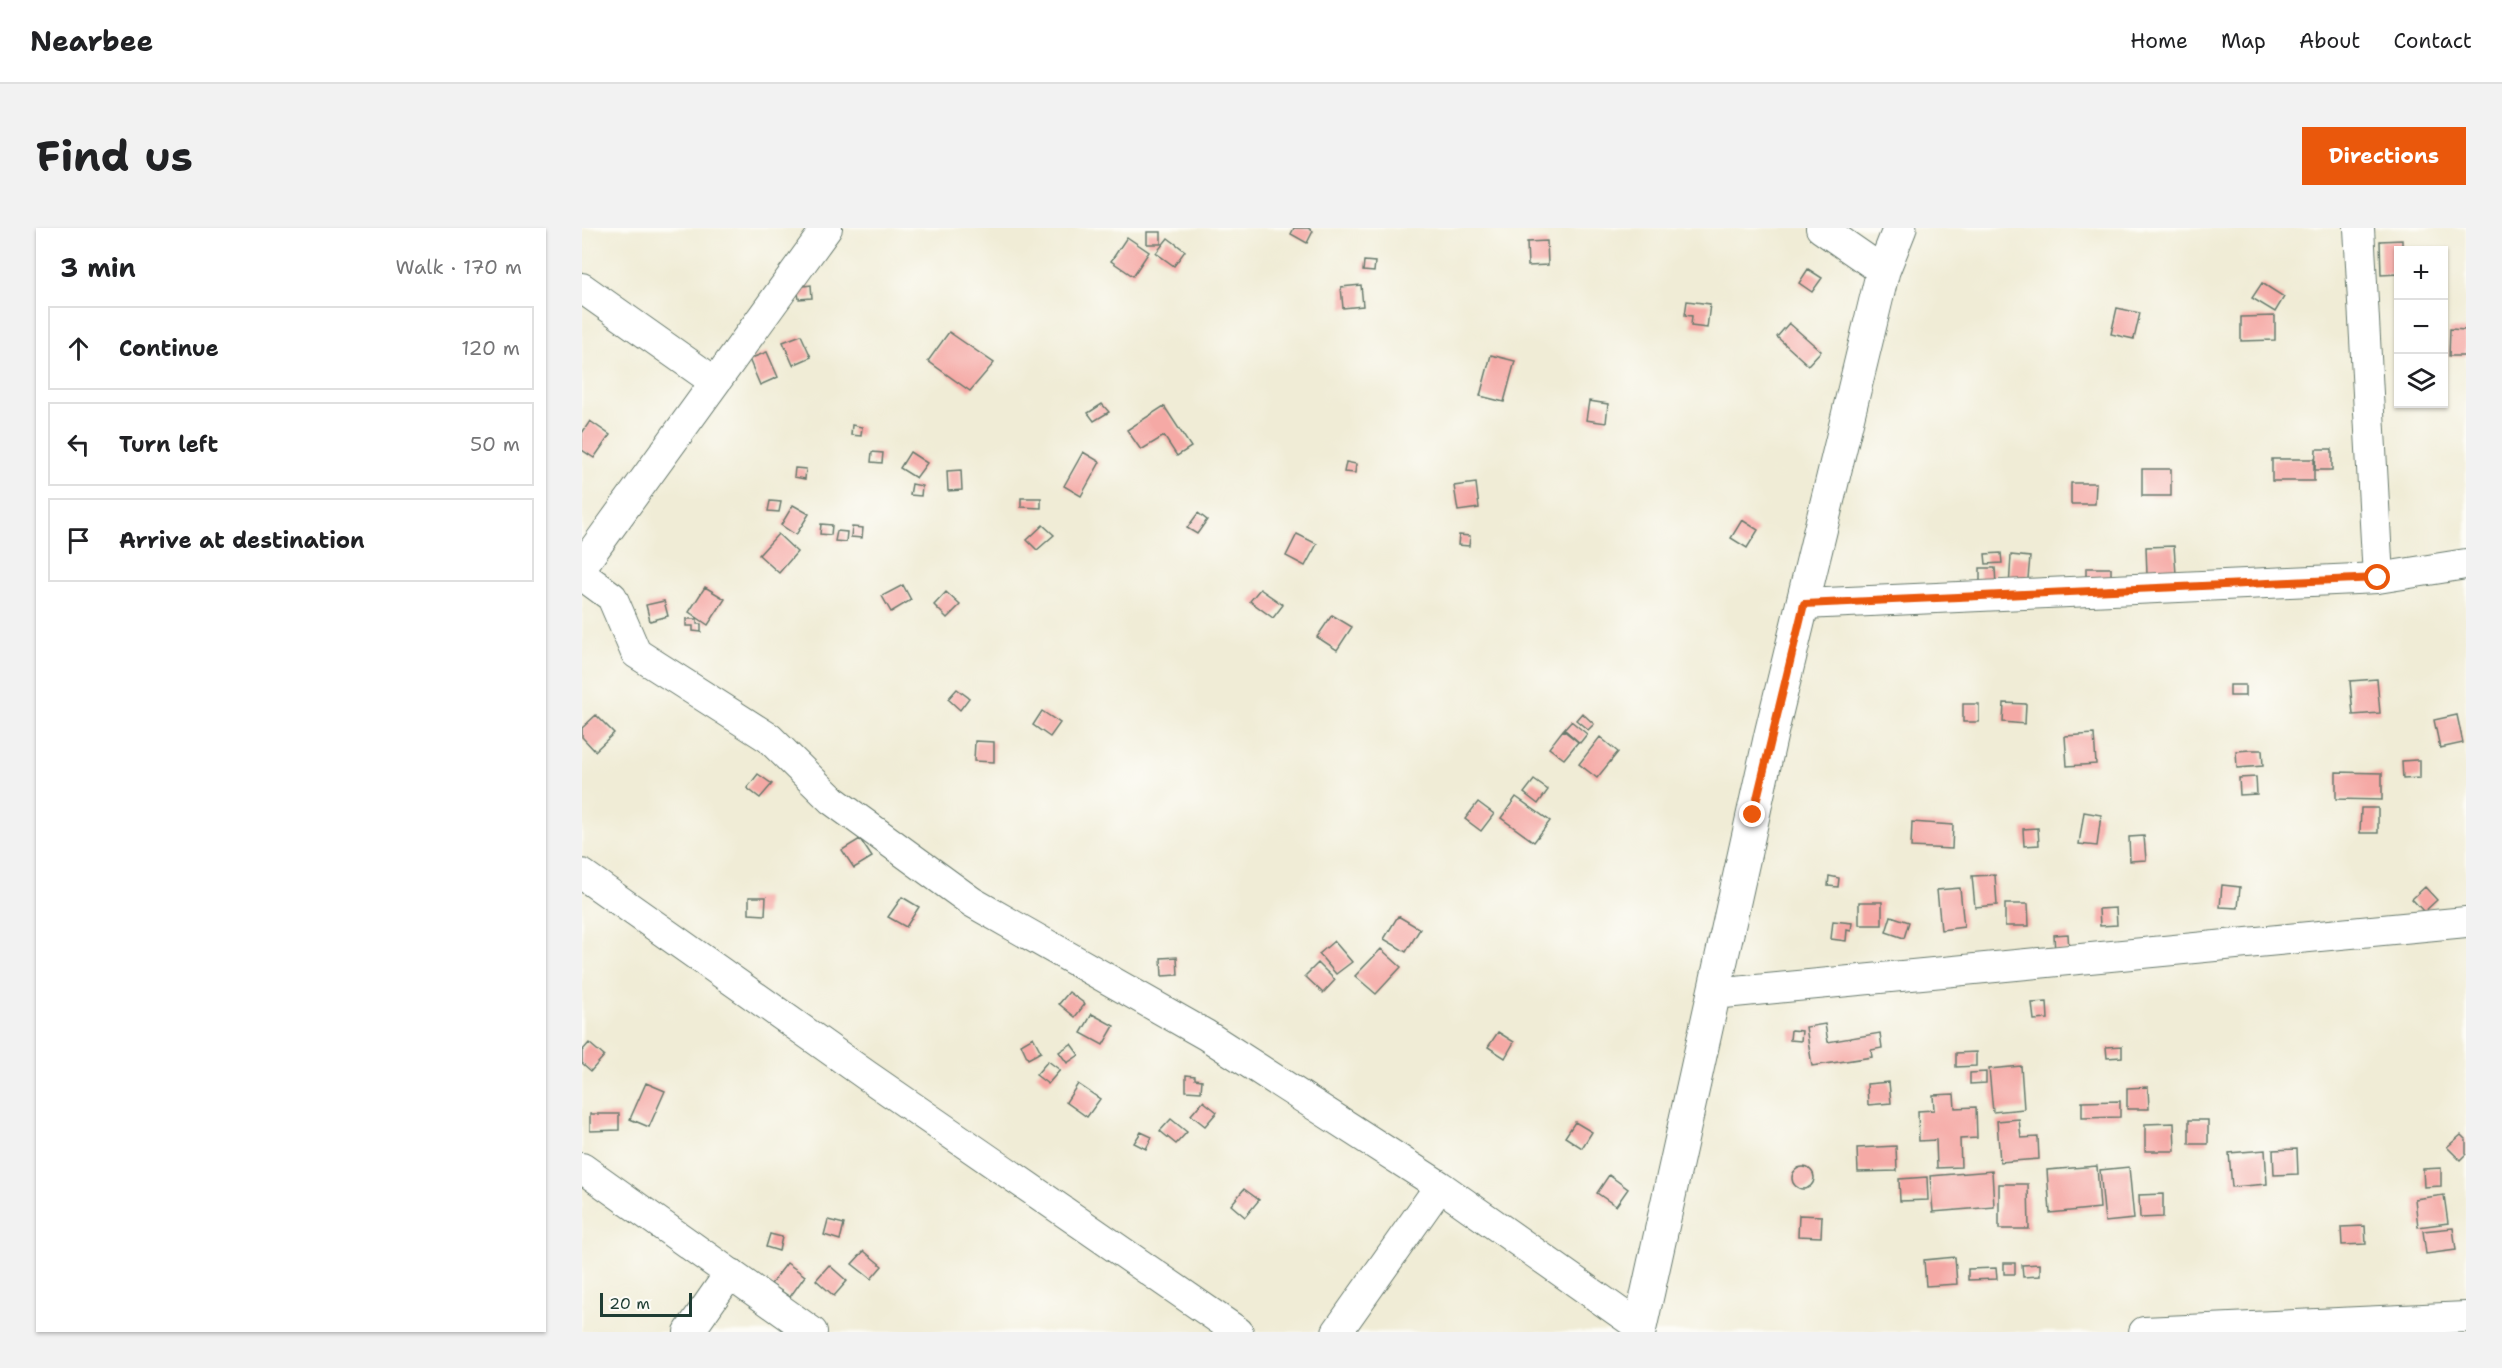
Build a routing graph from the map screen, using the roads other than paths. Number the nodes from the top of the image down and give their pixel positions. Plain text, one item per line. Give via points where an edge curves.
1 (827, 228) edge
2 (1821, 228) edge
3 (1900, 228) edge
4 (2359, 228) edge
5 (1883, 271) junction
6 (582, 288) edge
7 (715, 382) junction
8 (2466, 564) edge
9 (582, 566) edge
10 (582, 575) edge
11 (2378, 578) junction
12 (1804, 604) junction
13 (582, 874) edge
14 (2466, 922) edge
15 (1714, 994) junction
16 (582, 1168) edge
17 (1440, 1186) junction
18 (730, 1273) junction
19 (2466, 1317) edge
20 (1640, 1329) edge
21 (689, 1332) edge
22 (812, 1332) edge
23 (1238, 1332) edge
24 (1337, 1332) edge
25 (2144, 1332) edge

1 - 7 street
2 - 5 street
3 - 5 street
4 - 11 street
5 - 12 street
6 - 7 street
7 - 9 street
8 - 11 street
10 - 17 street via 612,597 636,653 769,738 832,800 972,902 1206,1035
11 - 12 street
12 - 15 street
13 - 23 street
14 - 15 street
15 - 20 street
16 - 18 street
17 - 20 street
17 - 24 street
18 - 21 street
18 - 22 street
19 - 25 street

